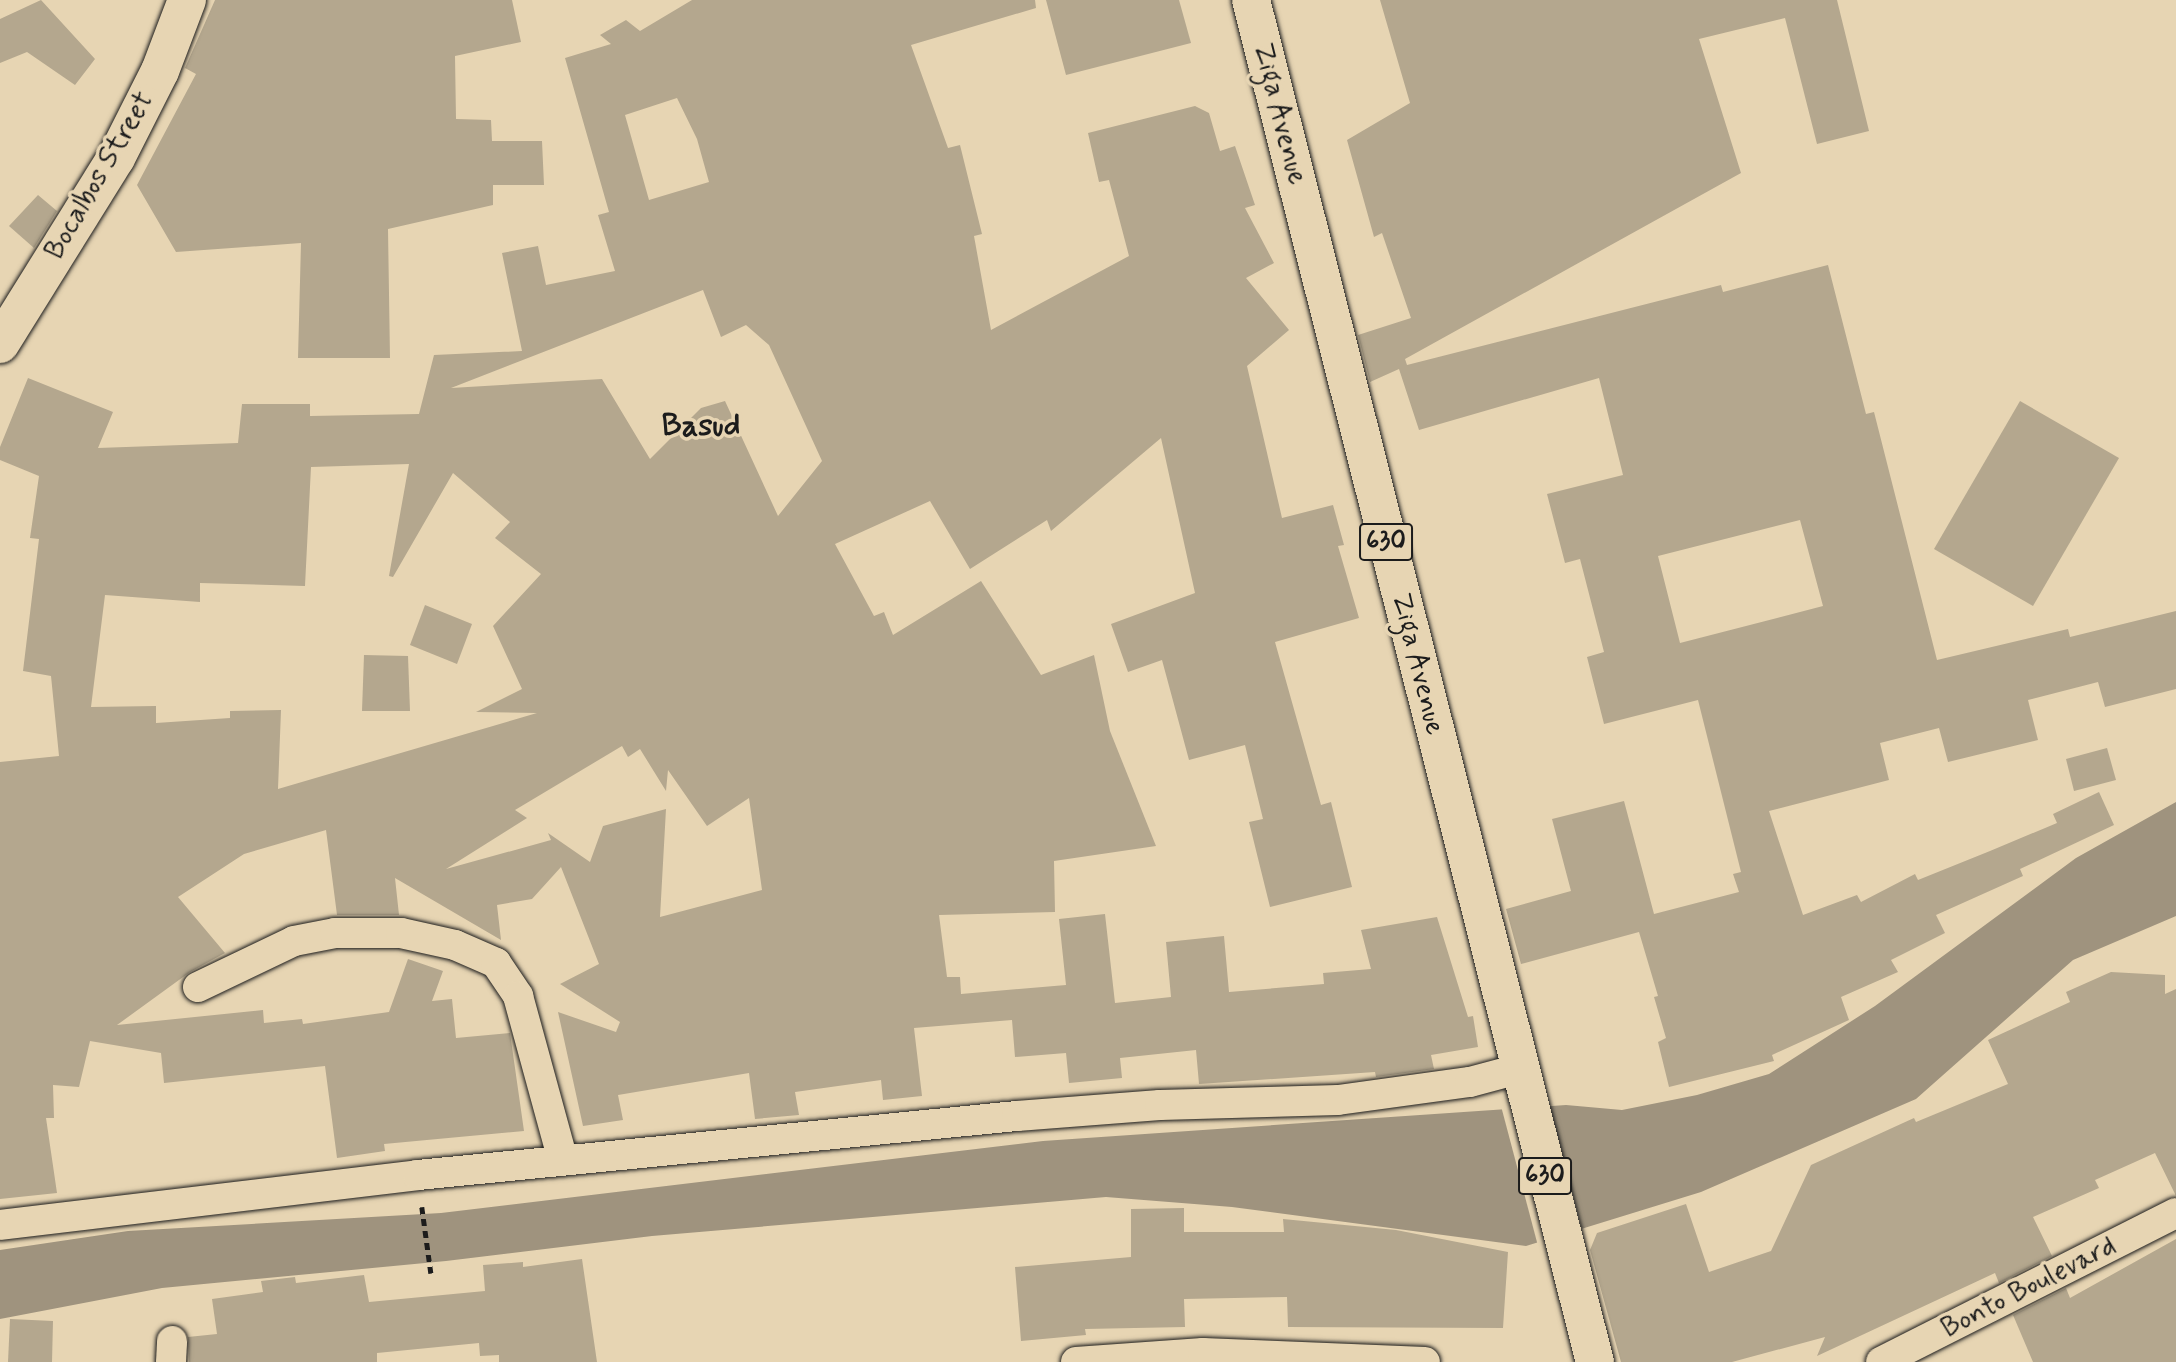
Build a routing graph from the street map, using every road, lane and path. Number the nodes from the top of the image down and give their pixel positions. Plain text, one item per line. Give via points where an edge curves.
1 (187, 0) edge
2 (1251, 0) edge
3 (0, 344) edge
4 (198, 987) dead end
5 (1521, 1076) junction
6 (563, 1160) junction
7 (418, 1175) junction
8 (2176, 1213) edge
9 (0, 1224) edge
10 (431, 1273) dead end
11 (1076, 1362) edge
12 (1425, 1362) edge
13 (1594, 1362) edge
14 (1881, 1362) edge

1 - 3 main road, Bocalbos Street via 160,71 116,158
2 - 5 main road, Ziga Avenue / 630
4 - 6 street via 294,941 335,933 401,933 455,946 496,963 518,996
5 - 6 street via 1338,1100 1056,1113
5 - 13 main road, 630
6 - 7 street
7 - 9 street
7 - 10 path
8 - 14 street, Bonto Boulevard
11 - 12 street via 1203,1353

